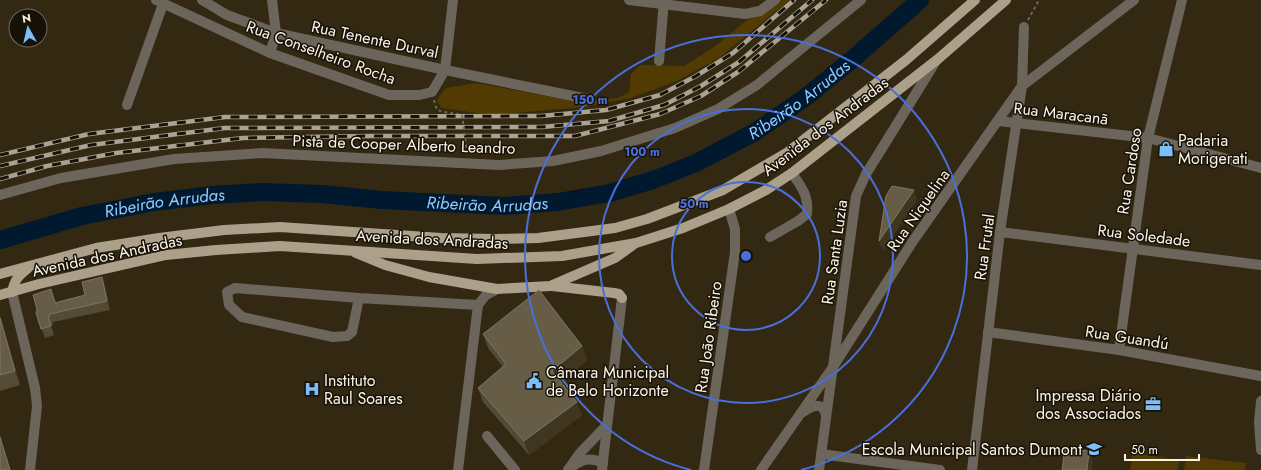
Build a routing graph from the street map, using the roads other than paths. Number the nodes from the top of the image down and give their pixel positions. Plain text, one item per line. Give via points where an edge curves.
1 (202, 0) edge
2 (272, 0) edge
3 (454, 0) edge
4 (629, 0) edge
5 (775, 0) edge
6 (861, 0) edge
7 (975, 0) edge
8 (1006, 0) edge
9 (1134, 0) edge
10 (1182, 0) edge
11 (160, 2) edge
12 (664, 2) edge
13 (1024, 27) road end
14 (276, 33) junction
15 (270, 53) junction
16 (938, 58) junction
17 (659, 61) dead end
18 (446, 70) junction
19 (1022, 86) junction
20 (588, 99) dead end
21 (127, 105) dead end
22 (998, 121) junction
23 (1016, 124) junction
24 (1148, 138) junction
25 (1261, 168) edge
26 (792, 173) junction
27 (0, 195) edge
28 (730, 209) junction
29 (1000, 232) junction
30 (770, 237) dead end
31 (636, 243) junction
32 (1132, 249) junction
33 (349, 250) junction
34 (33, 264) junction
35 (1261, 266) edge
36 (0, 274) edge
37 (550, 286) junction
38 (497, 288) junction
39 (12, 292) junction
40 (0, 296) edge
41 (358, 298) junction
42 (622, 298) joint
43 (478, 305) junction
44 (988, 332) junction
45 (1119, 350) junction
46 (833, 367) junction
47 (1261, 376) edge
48 (1261, 401) edge
49 (801, 413) junction
50 (826, 419) junction
51 (606, 426) junction
52 (487, 436) dead end
53 (1261, 450) edge
54 (821, 454) junction
55 (602, 467) edge
56 (570, 469) edge
57 (30, 470) edge
58 (458, 470) edge
59 (515, 470) edge
60 (704, 470) edge
61 (761, 470) edge
62 (819, 470) edge
63 (940, 470) edge
64 (972, 470) edge

1 - 14 street, Rua Conselheiro Rocha via 227,15
2 - 14 street
3 - 18 street, Rua Tenente Durval
4 - 12 street
5 - 12 street via 760,11 745,14
6 - 27 street, Pista de Cooper Alberto Leandro via 757,85 718,109 675,128 601,151 553,161 499,165 262,154 174,159 61,178
7 - 34 main road, Avenida dos Andradas via 906,60 788,152 723,190 674,210 621,226 538,238 495,239 441,238 280,227 224,230 96,248
8 - 16 main road, Avenida dos Andradas
9 - 19 street, Rua Niquelina
10 - 24 street, Rua Cardoso
11 - 15 street, Rua Conselheiro Rocha
11 - 21 street
12 - 17 street
13 - 19 street, Rua Frutal
14 - 15 street
14 - 18 street, Rua Tenente Durval
15 - 18 street, Rua Conselheiro Rocha via 389,95 419,95 432,92
16 - 26 main road, Avenida dos Andradas
16 - 46 street, Rua Santa Luzia via 866,174 856,196
18 - 20 street
19 - 22 street, Rua Niquelina
19 - 23 street, Rua Frutal
22 - 23 street, Rua Maracanã
22 - 46 street, Rua Niquelina via 914,241
23 - 24 street, Rua Maracanã
23 - 29 street, Rua Frutal
24 - 25 street, Rua Maracanã
24 - 32 street, Rua Cardoso
26 - 28 main road, Avenida dos Andradas
26 - 30 street via 805,193 807,214
28 - 31 main road, Avenida dos Andradas
28 - 60 street, Rua João Ribeiro via 735,229 735,252
29 - 32 street, Rua Soledade
29 - 44 street, Rua Frutal
31 - 33 main road, Avenida dos Andradas via 562,256 484,259
31 - 37 main road via 615,258
32 - 35 street, Rua Soledade
32 - 45 street, Rua Cardoso
33 - 38 main road via 385,266 429,277
33 - 39 main road, Avenida dos Andradas via 280,246 166,255
34 - 36 main road, Avenida dos Andradas
34 - 39 main road via 18,276
37 - 38 main road
37 - 42 main road via 614,293
38 - 43 street via 486,295
39 - 40 main road, Avenida dos Andradas
39 - 57 street via 36,394
41 - 41 street via 352,332 347,336 333,337 242,317 229,305 227,292 235,288
41 - 43 street
42 - 51 street
43 - 58 street
44 - 45 street, Rua Guandú
44 - 64 street, Rua Frutal
45 - 47 street, Rua Guandú
46 - 49 street, Rua Niquelina
46 - 50 street, Rua Santa Luzia
48 - 53 street
49 - 50 street via 811,407 820,406 825,412
49 - 61 street, Rua Niquelina
50 - 54 street, Rua Santa Luzia
51 - 55 street
51 - 56 street via 580,453
52 - 59 street
54 - 62 street, Rua Santa Luzia
54 - 63 street
55 - 56 street via 596,460 589,459 582,460

